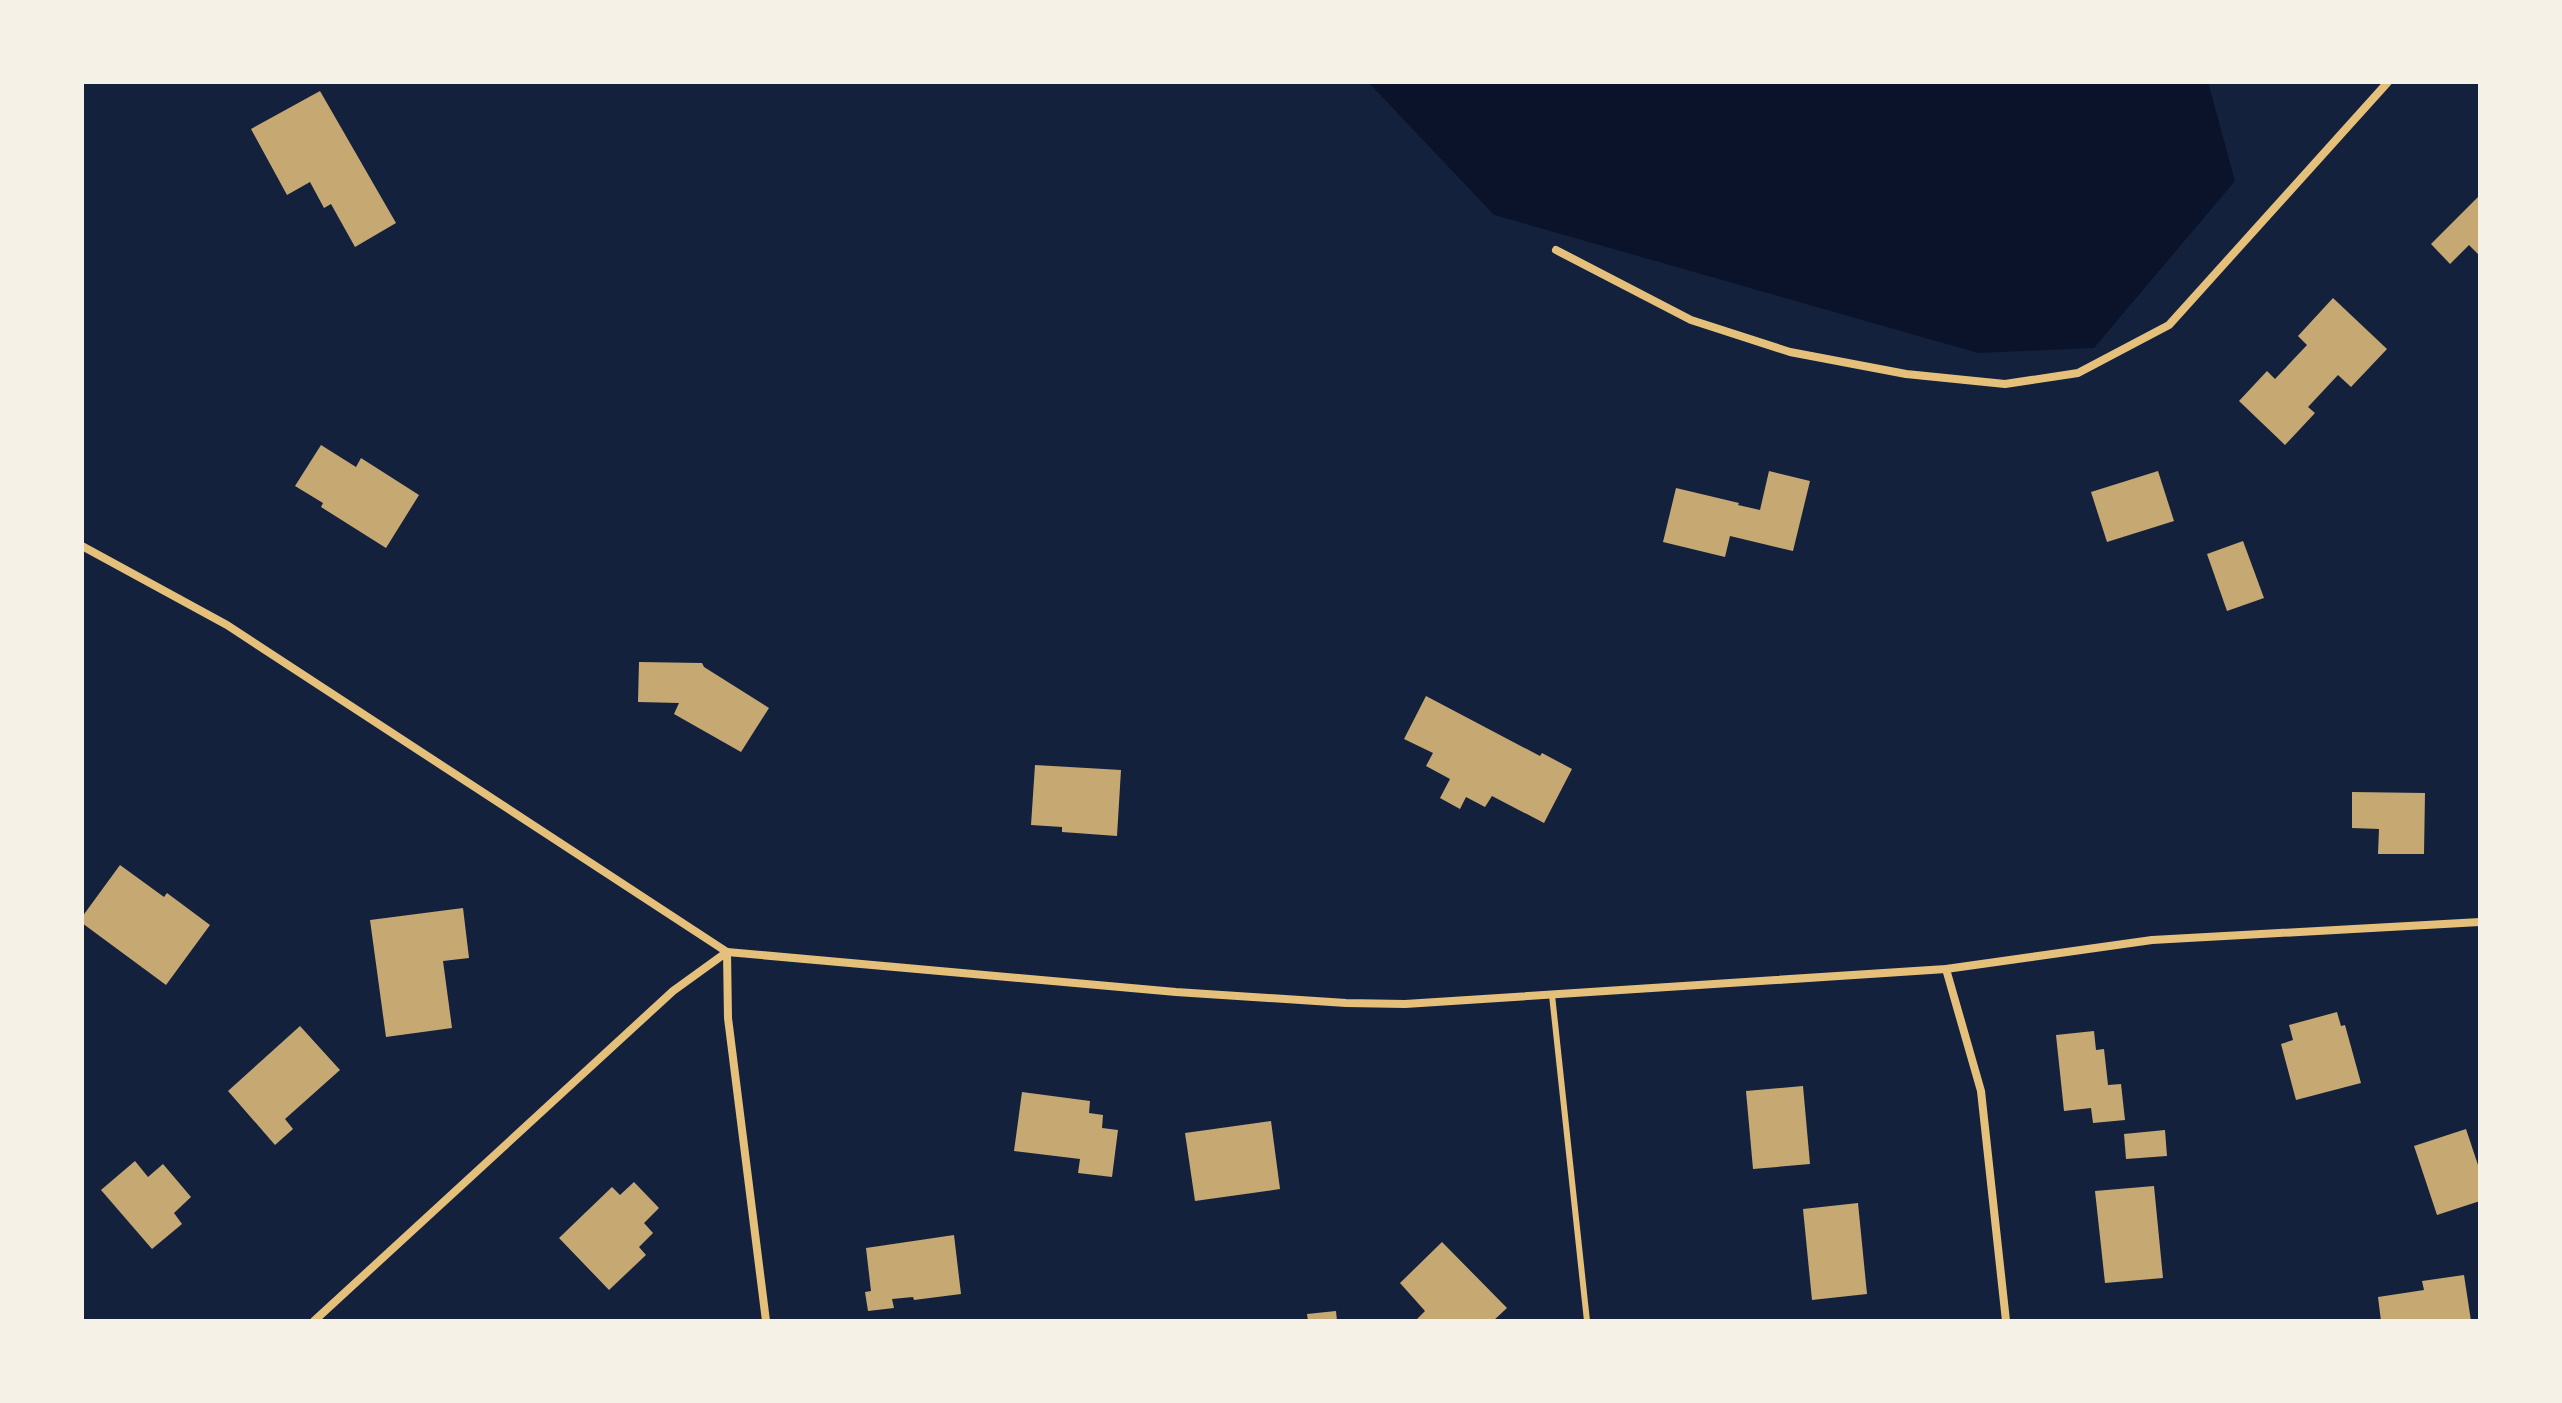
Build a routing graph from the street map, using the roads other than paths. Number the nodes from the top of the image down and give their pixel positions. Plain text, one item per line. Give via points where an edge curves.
1 (2388, 82) edge
2 (1556, 250) dead end
3 (82, 546) edge
4 (2480, 922) edge
5 (727, 952) junction
6 (1946, 969) junction
7 (1552, 995) junction
8 (314, 1321) edge
9 (766, 1321) edge
10 (1587, 1321) edge
11 (2006, 1321) edge

1 - 2 street via 2169,325 2078,373 2005,384 1906,374 1790,352 1691,320
3 - 5 street via 227,625
4 - 6 street via 2152,940
5 - 7 street via 1346,1003
5 - 8 street via 673,991
5 - 9 street via 728,1018
6 - 7 street
6 - 11 street via 1981,1091
7 - 10 lane

